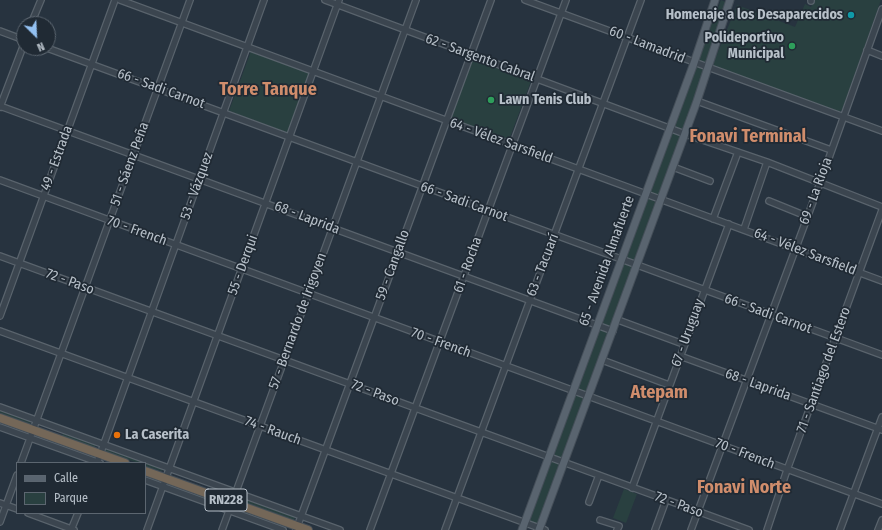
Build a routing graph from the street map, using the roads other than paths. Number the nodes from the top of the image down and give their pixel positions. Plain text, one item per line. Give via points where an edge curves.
1 (41, 0) edge
2 (115, 0) edge
3 (120, 0) edge
4 (190, 0) edge
5 (264, 0) edge
6 (325, 0) edge
7 (416, 0) edge
8 (491, 0) edge
9 (525, 0) edge
10 (566, 0) edge
11 (641, 0) edge
12 (715, 0) edge
13 (730, 0) edge
14 (338, 2) edge
15 (882, 9) edge
16 (561, 13) junction
17 (35, 16) edge
18 (182, 22) junction
19 (0, 31) edge
20 (405, 31) junction
21 (16, 37) edge
22 (628, 38) junction
23 (248, 47) junction
24 (867, 50) junction
25 (56, 51) edge
26 (470, 55) junction
27 (19, 56) edge
28 (882, 56) edge
29 (694, 63) junction
30 (91, 64) junction
31 (708, 68) junction
32 (314, 71) junction
33 (537, 79) junction
34 (158, 88) junction
35 (380, 97) junction
36 (697, 101) junction
37 (602, 103) junction
38 (0, 106) edge
39 (223, 112) junction
40 (842, 117) junction
41 (446, 121) junction
42 (669, 128) junction
43 (68, 130) junction
44 (882, 131) edge
45 (685, 134) junction
46 (289, 136) junction
47 (512, 145) junction
48 (831, 150) junction
49 (738, 152) junction
50 (133, 154) junction
51 (356, 162) junction
52 (767, 162) junction
53 (673, 167) junction
54 (578, 169) junction
55 (200, 179) junction
56 (0, 180) edge
57 (710, 181) dead end
58 (820, 183) junction
59 (421, 186) junction
60 (645, 194) junction
61 (43, 196) junction
62 (660, 199) junction
63 (769, 201) dead end
64 (265, 202) junction
65 (882, 207) edge
66 (488, 210) junction
67 (882, 210) edge
68 (806, 216) junction
69 (714, 219) junction
70 (110, 221) junction
71 (729, 224) junction
72 (332, 228) junction
73 (744, 229) junction
74 (554, 235) junction
75 (175, 245) junction
76 (795, 249) junction
77 (398, 253) junction
78 (0, 256) edge
79 (621, 259) junction
80 (20, 264) junction
81 (636, 265) junction
82 (241, 269) junction
83 (858, 272) junction
84 (464, 277) junction
85 (882, 281) edge
86 (86, 288) junction
87 (704, 290) junction
88 (308, 295) junction
89 (529, 301) junction
90 (152, 312) junction
91 (770, 314) junction
92 (0, 316) edge
93 (374, 319) junction
94 (618, 320) junction
95 (597, 325) junction
96 (0, 331) edge
97 (613, 331) junction
98 (218, 336) junction
99 (835, 338) junction
100 (439, 343) junction
101 (683, 344) junction
102 (62, 354) junction
103 (882, 355) edge
104 (680, 356) junction
105 (284, 360) junction
106 (602, 360) junction
107 (505, 367) junction
108 (128, 378) junction
109 (746, 380) junction
110 (350, 384) junction
111 (669, 385) junction
112 (573, 391) junction
113 (589, 396) junction
114 (193, 402) junction
115 (812, 404) junction
116 (0, 407) edge
117 (415, 408) junction
118 (882, 417) edge
119 (0, 418) edge
120 (36, 420) junction
121 (656, 422) junction
122 (260, 426) junction
123 (0, 427) edge
124 (880, 429) edge
125 (33, 430) junction
126 (481, 432) junction
127 (30, 438) junction
128 (103, 444) junction
129 (722, 445) junction
130 (325, 450) junction
131 (549, 457) junction
132 (99, 460) edge
133 (21, 462) edge
134 (116, 462) edge
135 (564, 463) junction
136 (169, 467) junction
137 (787, 470) junction
138 (146, 471) edge
139 (390, 475) junction
140 (599, 475) junction
141 (16, 478) edge
142 (165, 478) junction
143 (146, 480) edge
144 (162, 486) junction
145 (632, 488) junction
146 (236, 492) junction
147 (853, 494) junction
148 (457, 498) junction
149 (666, 500) junction
150 (0, 502) edge
151 (589, 502) dead end
152 (882, 504) edge
153 (6, 505) junction
154 (231, 506) junction
155 (16, 509) edge
156 (698, 512) junction
157 (31, 514) edge
158 (78, 514) edge
159 (302, 516) junction
160 (600, 520) dead end
161 (882, 520) edge
162 (0, 522) edge
163 (523, 527) edge
164 (297, 528) edge
165 (618, 528) edge
166 (542, 529) edge
167 (72, 530) edge
168 (146, 530) edge
169 (222, 530) edge
170 (283, 530) edge
171 (308, 530) edge
172 (340, 530) edge
173 (370, 530) edge
174 (445, 530) edge
175 (655, 530) edge
176 (691, 530) edge
177 (749, 530) edge
178 (767, 530) edge
179 (840, 530) edge
180 (878, 530) edge

1 - 17 street
2 - 30 street, 49 - Estrada
3 - 18 street, 64 - Vélez Sarsfield
4 - 18 street, 51 - Sáenz Peña
5 - 23 street, 53 - Vázquez
6 - 14 street, 62 - Sargento Cabral
7 - 20 street, 57 - Bernardo de Irigoyen
8 - 26 street, 59 - Cangallo
9 - 16 street, 60 - Lamadrid
10 - 16 street, 61 - Rocha
11 - 22 street, 63 - Tacuarí
12 - 29 main road, 65 - Avenida Almafuerte
13 - 31 main road, 65 - Avenida Almafuerte
14 - 20 street, 62 - Sargento Cabral
14 - 32 street, 55 - Derqui
15 - 24 street, 69 - La Rioja
16 - 22 street, 60 - Lamadrid
16 - 33 street, 61 - Rocha
18 - 23 street, 64 - Vélez Sarsfield
18 - 34 street, 51 - Sáenz Peña
19 - 21 street
20 - 26 street, 62 - Sargento Cabral
20 - 35 street, 57 - Bernardo de Irigoyen
22 - 29 street, 60 - Lamadrid
22 - 37 street, 63 - Tacuarí
23 - 32 street, 64 - Vélez Sarsfield
23 - 39 street, 53 - Vázquez
24 - 28 street
24 - 40 street, 69 - La Rioja
25 - 30 street, 66 - Sadi Carnot
26 - 33 street, 62 - Sargento Cabral
26 - 41 street, 59 - Cangallo
27 - 38 street
29 - 31 street, 60 - Lamadrid
29 - 42 main road, 65 - Avenida Almafuerte
30 - 34 street, 66 - Sadi Carnot
30 - 43 street, 49 - Estrada
31 - 36 main road, 65 - Avenida Almafuerte
31 - 40 street, 60 - Lamadrid
32 - 35 street, 64 - Vélez Sarsfield
32 - 46 street, 55 - Derqui
33 - 37 street, 62 - Sargento Cabral
33 - 47 street, 61 - Rocha
34 - 39 street, 66 - Sadi Carnot
34 - 50 street, 51 - Sáenz Peña
35 - 41 street, 64 - Vélez Sarsfield
35 - 51 street, 57 - Bernardo de Irigoyen
36 - 45 main road, 65 - Avenida Almafuerte
36 - 48 street
37 - 42 street, 62 - Sargento Cabral
37 - 54 street, 63 - Tacuarí
38 - 43 street, 68 - Laprida
39 - 46 street, 66 - Sadi Carnot
39 - 55 street, 53 - Vázquez
40 - 44 street, 60 - Lamadrid
40 - 48 street, 69 - La Rioja
41 - 47 street, 64 - Vélez Sarsfield
41 - 59 street, 59 - Cangallo
42 - 45 street, 62 - Sargento Cabral
42 - 60 main road, 65 - Avenida Almafuerte
43 - 50 street, 68 - Laprida
43 - 61 street, 49 - Estrada
45 - 49 street, 62 - Sargento Cabral
45 - 53 main road, 65 - Avenida Almafuerte
46 - 51 street, 66 - Sadi Carnot
46 - 64 street, 55 - Derqui
47 - 54 street, 64 - Vélez Sarsfield
47 - 66 street, 61 - Rocha
48 - 58 street, 69 - La Rioja
49 - 52 street, 62 - Sargento Cabral
49 - 69 street
50 - 55 street, 68 - Laprida
50 - 70 street, 51 - Sáenz Peña
51 - 59 street, 66 - Sadi Carnot
51 - 72 street, 57 - Bernardo de Irigoyen
52 - 58 street, 62 - Sargento Cabral
52 - 73 street
53 - 57 street
53 - 62 main road, 65 - Avenida Almafuerte
54 - 60 street, 64 - Vélez Sarsfield
54 - 74 street, 63 - Tacuarí
55 - 64 street, 68 - Laprida
55 - 75 street, 53 - Vázquez
56 - 61 street, 70 - French
58 - 65 street, 62 - Sargento Cabral
58 - 68 street, 69 - La Rioja
59 - 66 street, 66 - Sadi Carnot
59 - 77 street, 59 - Cangallo
60 - 62 street, 64 - Vélez Sarsfield
60 - 79 main road, 65 - Avenida Almafuerte
61 - 70 street, 70 - French
61 - 80 street, 49 - Estrada
62 - 69 street, 64 - Vélez Sarsfield
62 - 81 main road, 65 - Avenida Almafuerte
63 - 68 street
64 - 72 street, 68 - Laprida
64 - 82 street, 55 - Derqui
66 - 74 street, 66 - Sadi Carnot
66 - 84 street, 61 - Rocha
67 - 83 street, 71 - Santiago del Estero
68 - 76 street, 69 - La Rioja
69 - 71 street, 64 - Vélez Sarsfield
70 - 75 street, 70 - French
70 - 86 street, 51 - Sáenz Peña
71 - 73 street, 64 - Vélez Sarsfield
71 - 87 street, 67 - Uruguay
72 - 77 street, 68 - Laprida
72 - 88 street, 57 - Bernardo de Irigoyen
73 - 76 street, 64 - Vélez Sarsfield
74 - 79 street, 66 - Sadi Carnot
74 - 89 street, 63 - Tacuarí
75 - 82 street, 70 - French
75 - 90 street, 53 - Vázquez
76 - 83 street, 64 - Vélez Sarsfield
76 - 91 street, 69 - La Rioja
77 - 84 street, 68 - Laprida
77 - 93 street, 59 - Cangallo
78 - 80 street, 72 - Paso
79 - 81 street, 66 - Sadi Carnot
79 - 95 main road, 65 - Avenida Almafuerte
80 - 86 street, 72 - Paso
80 - 92 street, 49 - Estrada
81 - 87 street, 66 - Sadi Carnot
81 - 94 main road, 65 - Avenida Almafuerte
82 - 88 street, 70 - French
82 - 98 street, 55 - Derqui
83 - 85 street, 64 - Vélez Sarsfield
83 - 99 street, 71 - Santiago del Estero
84 - 89 street, 68 - Laprida
84 - 100 street, 61 - Rocha
86 - 90 street, 72 - Paso
86 - 102 street, 51 - Sáenz Peña
87 - 91 street, 66 - Sadi Carnot
87 - 101 street, 67 - Uruguay
88 - 93 street, 70 - French
88 - 105 street, 57 - Bernardo de Irigoyen
89 - 95 street, 68 - Laprida
89 - 107 street, 63 - Tacuarí
90 - 98 street, 72 - Paso
90 - 108 street, 53 - Vázquez
91 - 99 street, 66 - Sadi Carnot
91 - 109 street, 69 - La Rioja
93 - 100 street, 70 - French
93 - 110 street, 59 - Cangallo
94 - 97 main road, 65 - Avenida Almafuerte
94 - 101 street
95 - 97 street, 68 - Laprida
95 - 112 main road, 65 - Avenida Almafuerte
96 - 102 street, 74 - Rauch
97 - 106 main road, 65 - Avenida Almafuerte
98 - 105 street, 72 - Paso
98 - 114 street, 55 - Derqui
99 - 103 street, 66 - Sadi Carnot
99 - 115 street, 71 - Santiago del Estero
100 - 107 street, 70 - French
100 - 117 street, 61 - Rocha
101 - 104 street, 67 - Uruguay
102 - 108 street, 74 - Rauch
102 - 120 street, 51 - Sáenz Peña
104 - 109 street, 68 - Laprida
104 - 111 street, 67 - Uruguay
105 - 110 street, 72 - Paso
105 - 122 street, 57 - Bernardo de Irigoyen
106 - 111 street
106 - 113 main road, 65 - Avenida Almafuerte
107 - 112 street, 70 - French
107 - 126 street, 63 - Tacuarí
108 - 114 street, 74 - Rauch
108 - 128 street, 53 - Vázquez
109 - 115 street, 68 - Laprida
109 - 129 street, 69 - La Rioja
110 - 117 street, 72 - Paso
110 - 130 street, 59 - Cangallo
111 - 121 street, 67 - Uruguay
112 - 113 street, 70 - French
112 - 131 main road, 65 - Avenida Almafuerte
113 - 121 street, 70 - French
113 - 135 main road, 65 - Avenida Almafuerte
114 - 122 street, 74 - Rauch
114 - 136 street, 55 - Derqui
115 - 124 street, 68 - Laprida
115 - 137 street, 71 - Santiago del Estero
116 - 120 street
117 - 126 street, 72 - Paso
117 - 139 street, 61 - Rocha
118 - 124 street
119 - 125 highway
120 - 125 street, 51 - Sáenz Peña
120 - 128 street
121 - 129 street, 70 - French
121 - 145 street, 67 - Uruguay
122 - 130 street, 74 - Rauch
122 - 146 street, 57 - Bernardo de Irigoyen
123 - 127 street
124 - 147 street
125 - 127 street, 51 - Sáenz Peña
125 - 132 highway
126 - 131 street, 72 - Paso
126 - 148 street, 63 - Tacuarí
127 - 132 street
127 - 133 street, 51 - Sáenz Peña
128 - 132 street, 53 - Vázquez
128 - 136 street
129 - 137 street, 70 - French
129 - 156 street, 69 - La Rioja
130 - 139 street, 74 - Rauch
130 - 159 street, 59 - Cangallo
131 - 135 street, 72 - Paso
131 - 163 main road, 65 - Avenida Almafuerte
132 - 134 highway
135 - 140 street, 72 - Paso
135 - 166 main road, 65 - Avenida Almafuerte
136 - 142 street, 55 - Derqui
136 - 146 street
137 - 147 street, 70 - French
137 - 178 street, 71 - Santiago del Estero
138 - 142 highway, RN228
139 - 148 street, 74 - Rauch
139 - 173 street, 61 - Rocha
140 - 145 street, 72 - Paso
140 - 151 street
141 - 153 street
142 - 144 street, 55 - Derqui
142 - 154 highway, RN228
143 - 144 street
144 - 154 street
144 - 168 street, 55 - Derqui
145 - 149 street, 72 - Paso
146 - 154 street, 57 - Bernardo de Irigoyen
146 - 159 street
147 - 152 street, 70 - French
147 - 179 street
148 - 163 street, 74 - Rauch
148 - 174 street, 63 - Tacuarí
149 - 156 street, 72 - Paso
149 - 175 street
150 - 153 street
153 - 155 street
153 - 162 street
154 - 164 highway, RN228
154 - 169 street, 57 - Bernardo de Irigoyen
154 - 170 street
156 - 176 street, 69 - La Rioja
156 - 177 street, 72 - Paso
157 - 167 street
158 - 167 street
159 - 164 street, 59 - Cangallo
159 - 172 street
160 - 165 street
161 - 180 street
163 - 166 street, 74 - Rauch
164 - 171 highway, RN228

